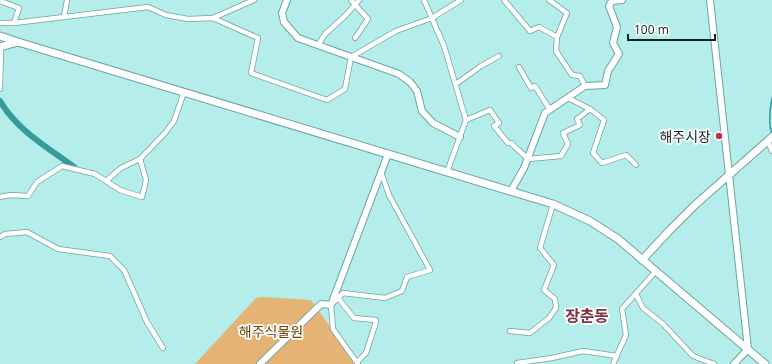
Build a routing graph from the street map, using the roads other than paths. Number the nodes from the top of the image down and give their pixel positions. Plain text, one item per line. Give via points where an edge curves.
1 (67, 0) edge
2 (254, 0) edge
3 (287, 0) edge
4 (351, 0) edge
5 (359, 0) edge
6 (424, 0) edge
7 (461, 0) edge
8 (504, 0) edge
9 (548, 0) edge
10 (622, 0) edge
11 (710, 0) edge
12 (0, 1) edge
13 (356, 4) junction
14 (64, 17) junction
15 (213, 18) junction
16 (432, 18) junction
17 (0, 23) edge
18 (14, 23) junction
19 (0, 36) edge
20 (557, 37) junction
21 (355, 38) dead end
22 (18, 42) junction
23 (318, 45) junction
24 (1, 46) edge
25 (499, 56) dead end
26 (351, 57) junction
27 (519, 67) dead end
28 (456, 84) junction
29 (585, 86) junction
30 (0, 89) edge
31 (184, 92) junction
32 (568, 98) junction
33 (550, 110) junction
34 (590, 110) junction
35 (466, 120) junction
36 (460, 136) junction
37 (770, 139) edge
38 (772, 151) edge
39 (388, 154) junction
40 (140, 159) junction
41 (528, 159) junction
42 (636, 165) dead end
43 (381, 172) junction
44 (447, 172) junction
45 (729, 176) junction
46 (106, 181) junction
47 (511, 192) junction
48 (0, 197) edge
49 (553, 204) junction
50 (0, 236) edge
51 (642, 260) junction
52 (656, 270) junction
53 (636, 294) junction
54 (338, 298) junction
55 (331, 305) junction
56 (510, 331) dead end
57 (163, 348) dead end
58 (748, 349) junction
59 (617, 356) junction
60 (357, 363) edge
61 (517, 363) dead end
62 (260, 364) edge
63 (613, 364) edge
64 (714, 364) edge
65 (734, 364) edge
66 (765, 364) edge

1 - 14 street
2 - 15 street
3 - 23 street via 282,13 284,22 298,38
4 - 13 street
5 - 13 street
6 - 16 street
7 - 16 street
8 - 20 street via 530,31 539,27
9 - 20 street via 567,13
10 - 29 street via 612,1 609,6 616,27 613,43 619,54 608,71 605,85
11 - 45 street
12 - 18 street via 19,8
13 - 21 street via 368,19
13 - 23 street via 324,34
14 - 15 street via 148,7 166,15 188,19
14 - 18 street
15 - 26 street via 258,38 251,73 326,100 345,89
16 - 26 street via 396,31
16 - 28 street
17 - 18 street
19 - 22 main road
20 - 29 street via 556,51 572,75 580,76
22 - 24 main road
22 - 31 main road
23 - 26 street
24 - 30 street
25 - 28 street
26 - 36 street via 399,74 417,91 422,111 433,124
27 - 33 street via 531,88 535,86
28 - 35 street
29 - 32 street
31 - 39 main road
31 - 40 street via 174,121
32 - 33 street
32 - 34 street
33 - 41 street via 545,113
34 - 41 street via 577,119 580,125 564,133 568,144 561,156
34 - 42 street via 604,120 593,153 602,163 626,155
35 - 36 street
35 - 41 street via 490,110 499,122 494,126 508,143 512,143
36 - 44 street
37 - 38 street
37 - 45 main road
39 - 43 street
39 - 44 main road
40 - 46 street via 121,168
40 - 46 street via 146,180 142,197 120,190
41 - 47 street
43 - 54 street via 389,195 430,270 407,277 402,291 385,298 343,293
43 - 55 street
44 - 47 main road
45 - 51 main road via 695,205
45 - 58 street
46 - 48 street via 95,174 62,166 36,182 28,196
47 - 49 main road
49 - 51 main road via 603,228
49 - 56 street via 540,248 554,265 544,290 555,299 556,308 550,318 530,333
50 - 57 street via 27,232 58,249 110,256 124,270 147,322
51 - 52 main road
52 - 53 street
52 - 58 main road
53 - 59 street via 622,309 626,335
53 - 64 street via 643,308 663,324 693,356
54 - 55 street
54 - 60 street via 354,318 376,320 366,353
55 - 60 street via 333,329
55 - 62 street via 321,304
58 - 65 street
58 - 66 main road
59 - 61 street via 583,351
59 - 63 street

